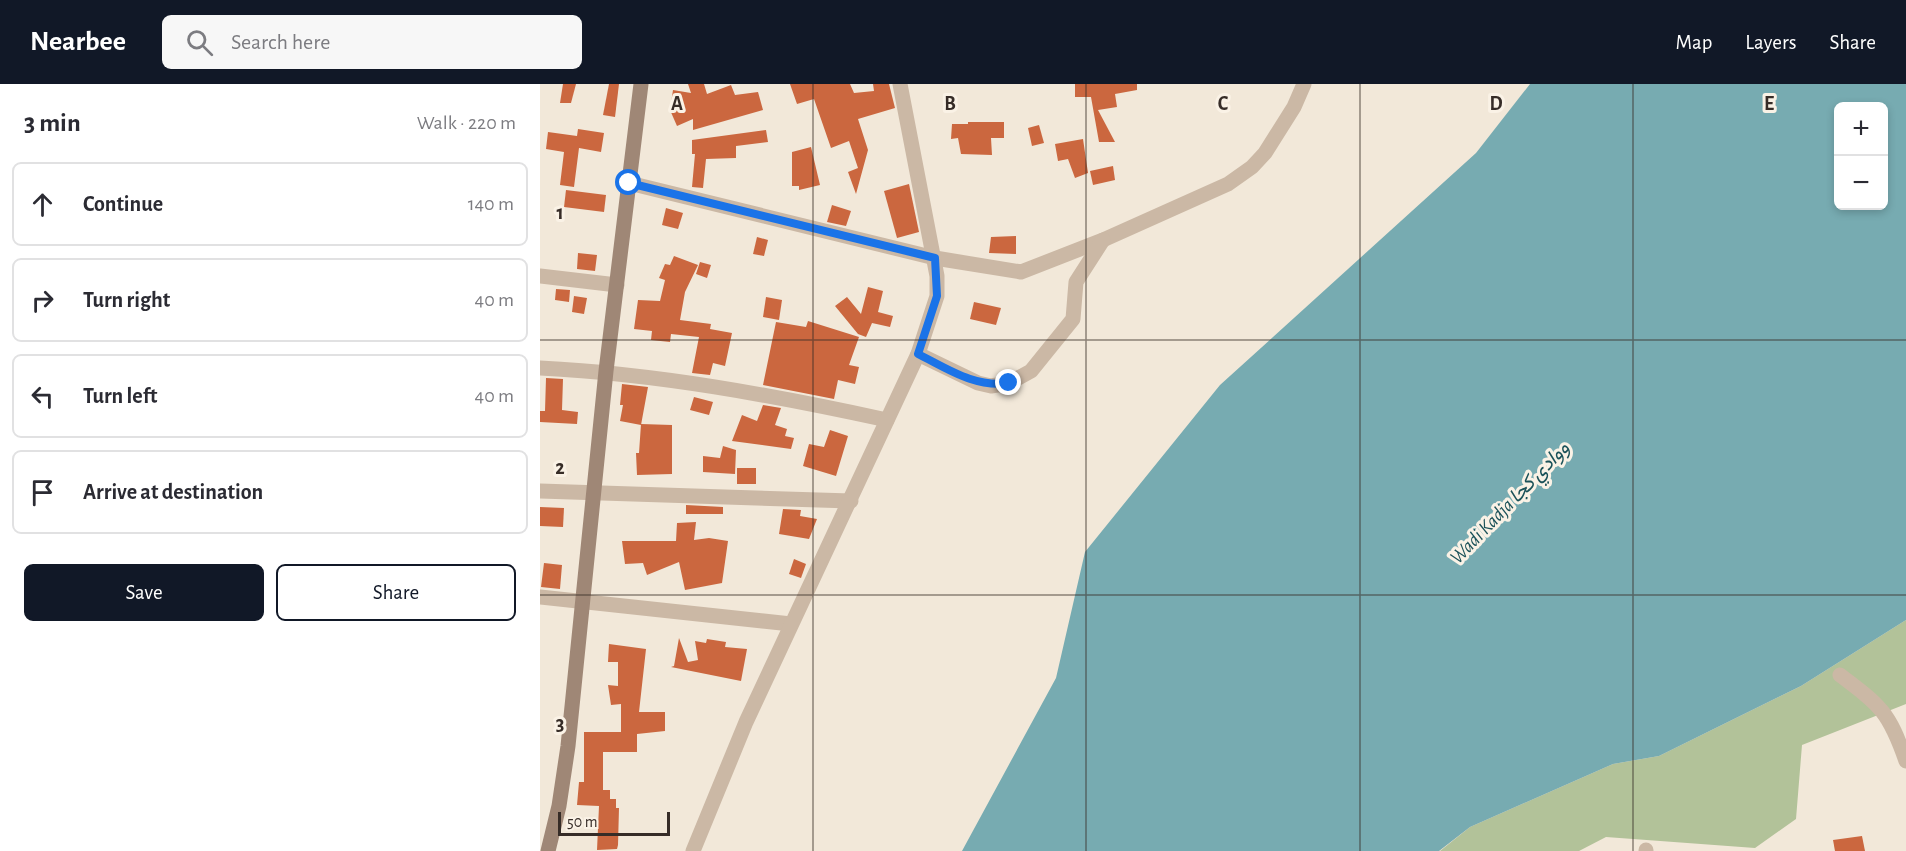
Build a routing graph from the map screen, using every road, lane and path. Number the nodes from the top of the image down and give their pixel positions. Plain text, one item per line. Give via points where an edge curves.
1 (641, 84) edge
2 (900, 84) edge
3 (1304, 84) edge
4 (629, 183) junction
5 (1103, 240) junction
6 (935, 258) junction
7 (540, 276) edge
8 (617, 285) junction
9 (918, 354) junction
10 (540, 368) edge
11 (606, 371) junction
12 (887, 420) junction
13 (540, 491) edge
14 (593, 492) junction
15 (851, 501) junction
16 (540, 597) edge
17 (582, 603) junction
18 (790, 624) junction
19 (1840, 675) dead end
20 (1906, 761) edge
21 (549, 851) edge
22 (693, 851) edge

1 - 4 street
2 - 6 street
3 - 5 street via 1271,143 1252,167 1228,184
4 - 6 street
4 - 8 street
5 - 6 street via 1022,272
5 - 9 street via 1076,282 1073,319 1031,371 1009,383 991,386
6 - 9 street via 937,296
7 - 8 street
8 - 11 street
9 - 12 street
10 - 11 street
11 - 12 street via 683,380
11 - 14 street
12 - 15 street
13 - 14 street
14 - 15 street
14 - 17 street
15 - 18 street
16 - 17 street
17 - 18 street
17 - 21 street via 568,746
18 - 22 street
19 - 20 street via 1878,704 1895,730

